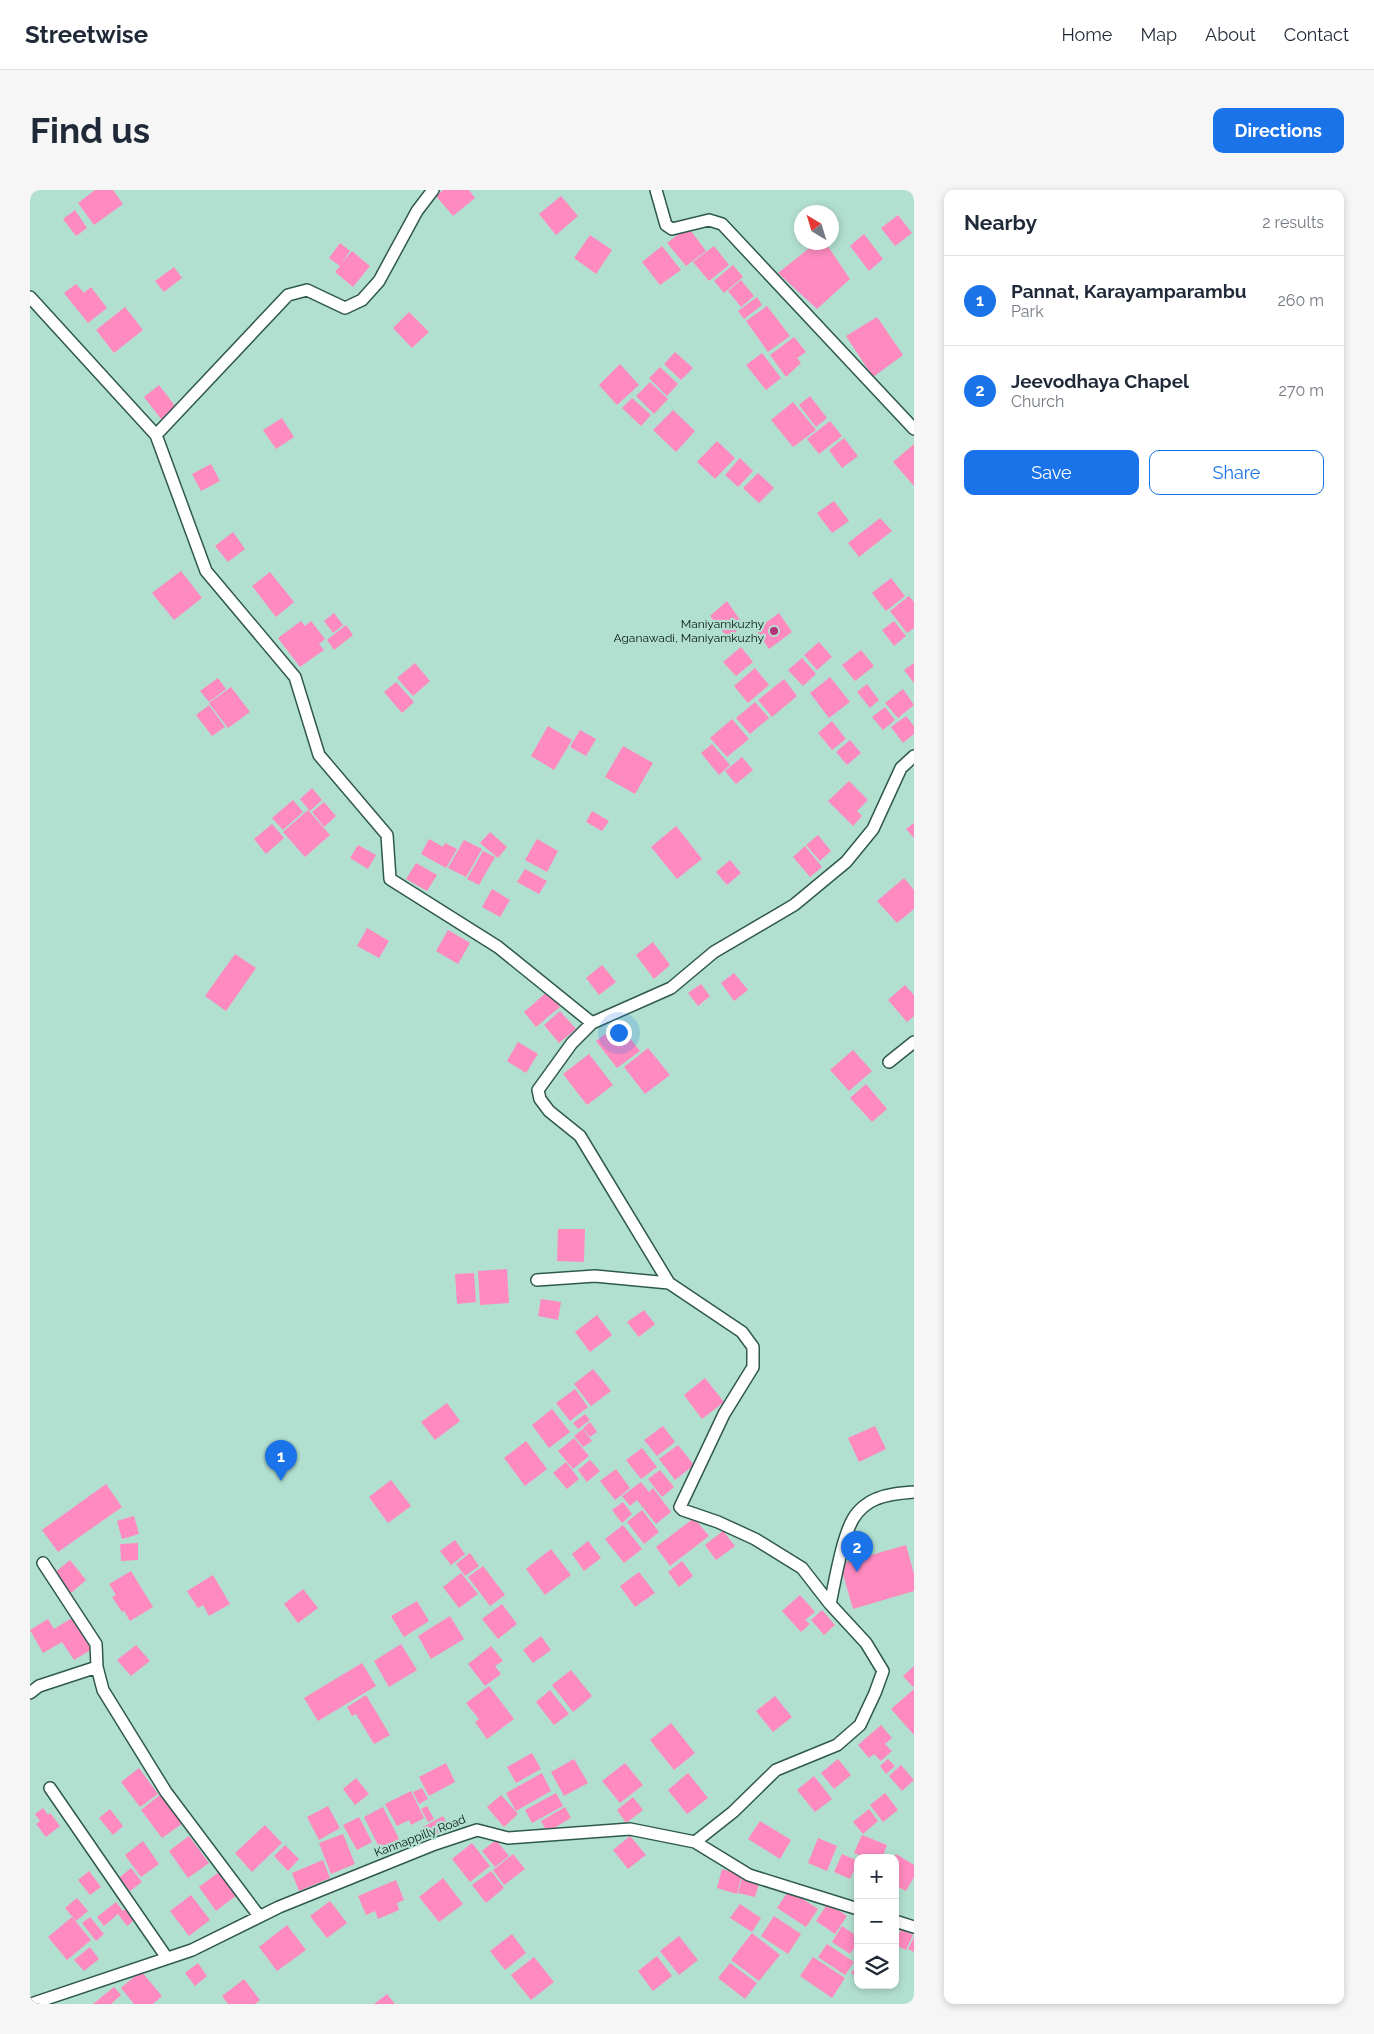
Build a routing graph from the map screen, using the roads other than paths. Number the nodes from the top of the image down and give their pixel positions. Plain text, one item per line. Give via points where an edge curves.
1 (433, 190) edge
2 (656, 190) edge
3 (30, 297) edge
4 (914, 429) edge
5 (156, 435) junction
6 (914, 756) edge
7 (592, 1023) junction
8 (914, 1042) edge
9 (889, 1062) dead end
10 (537, 1280) dead end
11 (669, 1283) junction
12 (914, 1492) edge
13 (43, 1563) dead end
14 (830, 1604) junction
15 (97, 1667) junction
16 (30, 1693) edge
17 (50, 1788) dead end
18 (695, 1842) junction
19 (854, 1909) edge
20 (259, 1916) junction
21 (899, 1922) edge
22 (914, 1927) edge
23 (167, 1958) junction
24 (31, 2004) edge

1 - 5 street via 417,211 379,281 362,300 345,308 307,290 288,295
2 - 4 street via 666,226 672,229 709,220 722,224
3 - 5 street
5 - 7 street via 206,571 295,678 319,755 387,835 390,879 498,948
6 - 7 street via 901,768 873,829 833,873 794,905 714,952 670,988
7 - 11 street via 538,1090 540,1099 580,1136
8 - 9 street
10 - 11 street via 595,1276
11 - 14 street via 742,1332 753,1347 753,1367 724,1414 680,1507 756,1539 802,1568
12 - 14 street via 874,1500 854,1517 848,1529
13 - 15 street via 96,1644
14 - 18 street via 866,1643 883,1671 860,1725 837,1745 776,1770 733,1812
15 - 16 street via 38,1686
15 - 20 street via 103,1690 166,1792
17 - 23 street
18 - 19 street, Kannappilly Road via 749,1875
18 - 20 street, Kannappilly Road via 630,1829 508,1838 477,1830
20 - 23 street, Kannappilly Road via 192,1950
21 - 22 street
23 - 24 street, Kannappilly Road

